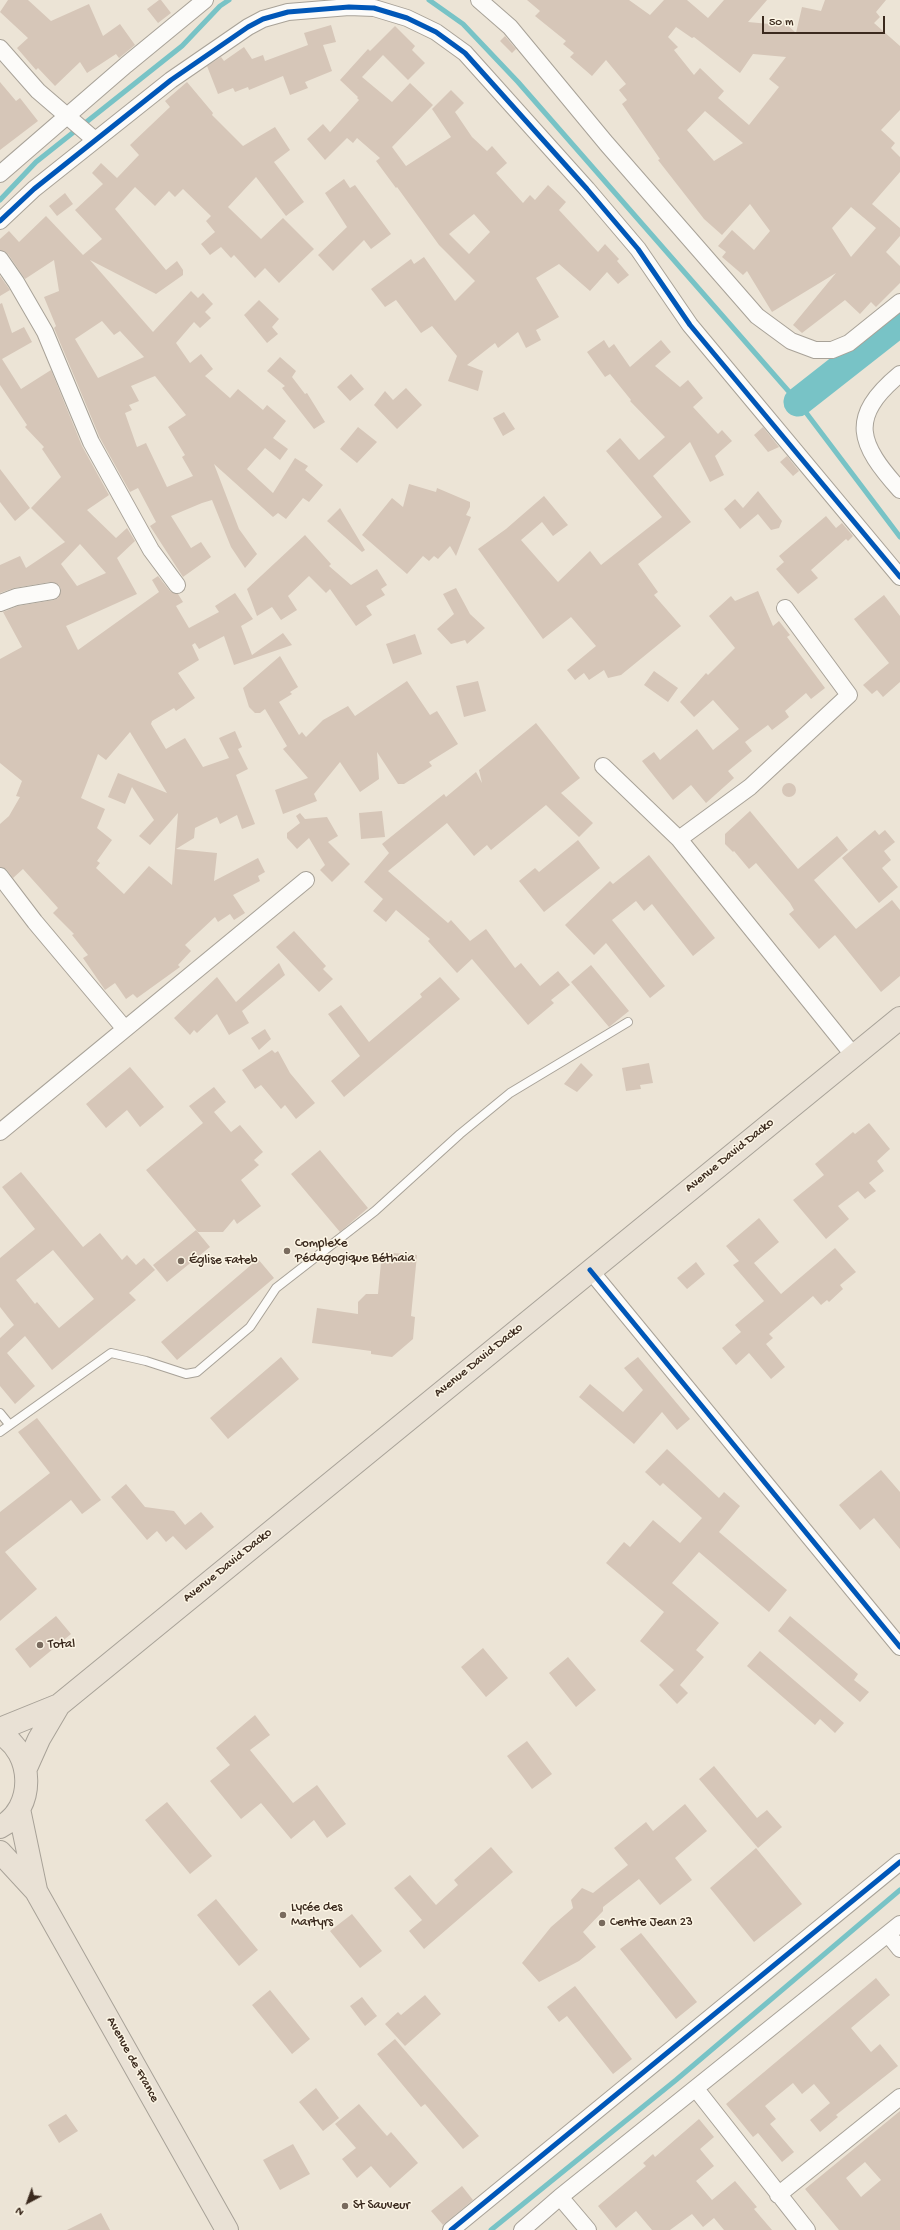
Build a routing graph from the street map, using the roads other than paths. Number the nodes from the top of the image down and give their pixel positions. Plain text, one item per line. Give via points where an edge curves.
1 (205, 0) edge
2 (394, 0) edge
3 (479, 0) edge
4 (380, 4) edge
5 (407, 18) junction
6 (0, 48) edge
7 (67, 118) junction
8 (95, 140) junction
9 (0, 174) edge
10 (0, 221) edge
11 (0, 259) edge
12 (900, 302) edge
13 (900, 374) edge
14 (900, 490) edge
15 (900, 577) edge
16 (177, 585) dead end
17 (52, 591) dead end
18 (0, 603) edge
19 (785, 608) dead end
20 (603, 766) dead end
21 (679, 839) junction
22 (0, 876) edge
23 (306, 880) dead end
24 (900, 1018) edge
25 (628, 1022) dead end
26 (125, 1029) junction
27 (854, 1056) junction
28 (0, 1132) edge
29 (590, 1270) junction
30 (0, 1413) edge
31 (9, 1424) junction
32 (0, 1432) edge
33 (900, 1647) edge
34 (59, 1705) junction
35 (0, 1729) edge
36 (0, 1734) edge
37 (26, 1768) junction
38 (19, 1809) junction
39 (0, 1827) edge
40 (0, 1852) edge
41 (900, 1862) edge
42 (36, 1891) junction
43 (894, 1929) edge
44 (900, 1949) edge
45 (696, 2089) junction
46 (900, 2097) edge
47 (778, 2195) junction
48 (560, 2197) junction
49 (227, 2230) edge
50 (451, 2230) edge
51 (522, 2230) edge
52 (588, 2230) edge
53 (807, 2230) edge

1 - 7 street
2 - 5 street
3 - 12 street via 510,27 757,316 791,342 814,350 832,350 849,343
4 - 5 street
4 - 8 street via 319,8 288,12 263,19 170,80
5 - 15 street via 436,32 465,53 587,189 638,249 690,325
6 - 7 street via 38,91
7 - 8 street
7 - 9 street
8 - 10 street via 34,189
11 - 16 street via 45,332 91,442 151,550
13 - 14 street via 881,392 870,409 864,427 867,448
17 - 18 street via 16,597
19 - 21 street via 849,695 750,787
20 - 21 street
21 - 27 street
22 - 26 street
23 - 26 street
24 - 27 main road, Avenue David Dacko
25 - 31 lane via 510,1093 374,1211 276,1288 250,1327 197,1372 186,1374 146,1360 111,1353
26 - 28 street
27 - 29 main road, Avenue David Dacko
29 - 33 street
29 - 34 main road, Avenue David Dacko
30 - 31 lane
31 - 32 lane
34 - 35 main road, Avenue David Dacko
34 - 37 main road, Avenue David Dacko
36 - 37 main road via 15,1746
37 - 38 main road via 26,1790
38 - 39 main road
38 - 42 main road, Avenue de France
40 - 42 main road, Avenue de France
41 - 50 street
42 - 49 main road, Avenue de France
43 - 44 street
43 - 45 street
45 - 47 street
45 - 48 street
46 - 47 street
47 - 53 street
48 - 51 street
48 - 52 street

